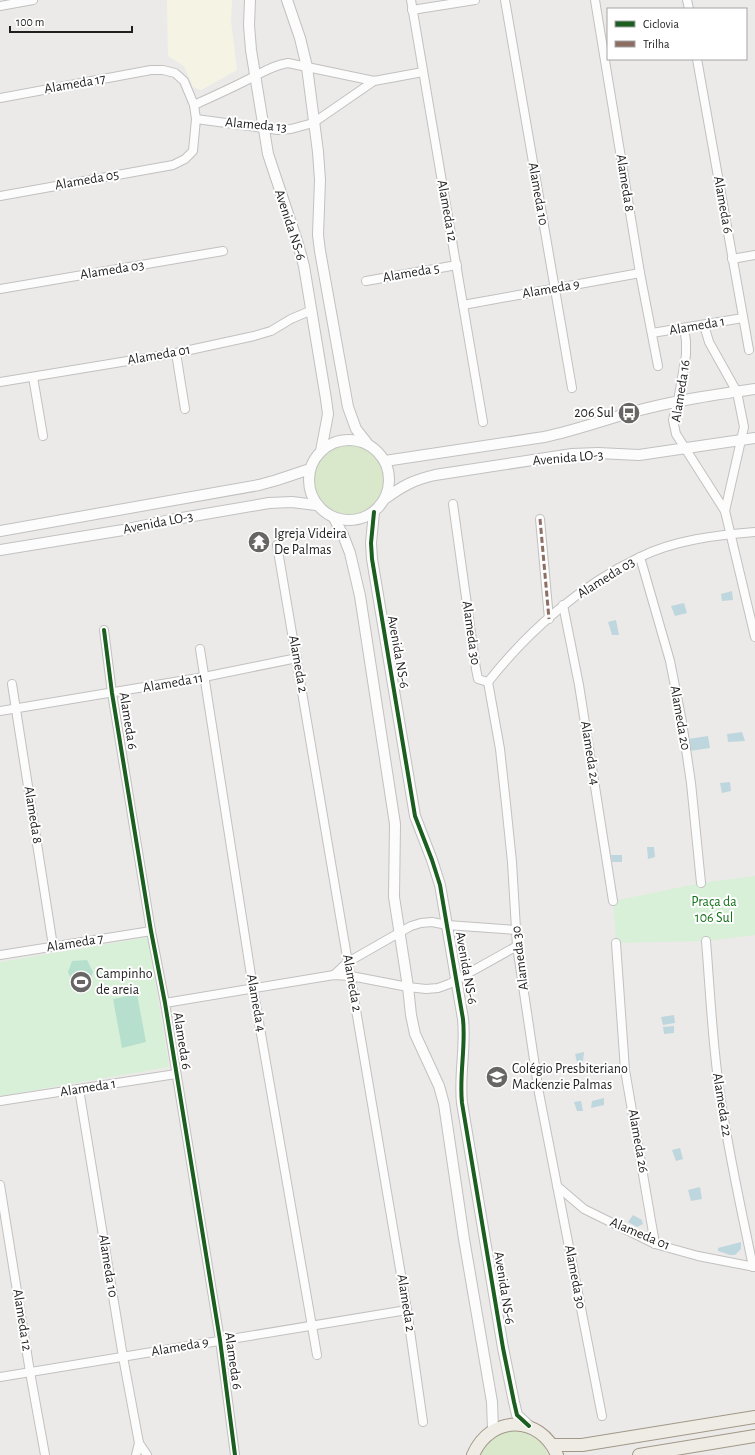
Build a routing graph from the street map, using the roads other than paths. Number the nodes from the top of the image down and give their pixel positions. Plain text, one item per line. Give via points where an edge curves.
1 (33, 0) edge
2 (250, 0) edge
3 (287, 0) edge
4 (411, 0) edge
5 (475, 0) edge
6 (505, 0) edge
7 (595, 0) edge
8 (0, 6) edge
9 (412, 10) junction
10 (697, 60) edge
11 (307, 67) junction
12 (423, 72) junction
13 (254, 77) junction
14 (374, 81) junction
15 (0, 98) edge
16 (194, 105) junction
17 (196, 119) junction
18 (314, 123) junction
19 (264, 128) junction
20 (173, 165) joint
21 (0, 196) edge
22 (223, 252) dead end
23 (755, 255) edge
24 (732, 259) junction
25 (457, 265) junction
26 (640, 273) junction
27 (366, 281) dead end
28 (0, 289) edge
29 (555, 289) junction
30 (463, 305) junction
31 (312, 310) junction
32 (743, 318) junction
33 (704, 325) junction
34 (684, 328) junction
35 (652, 333) junction
36 (749, 350) dead end
37 (176, 353) junction
38 (658, 366) dead end
39 (33, 377) junction
40 (0, 382) edge
41 (572, 388) dead end
42 (755, 389) edge
43 (737, 392) junction
44 (678, 401) junction
45 (185, 409) dead end
46 (483, 422) dead end
47 (43, 436) dead end
48 (755, 438) edge
49 (742, 440) junction
50 (367, 443) junction
51 (685, 449) junction
52 (321, 451) junction
53 (386, 461) junction
54 (310, 469) junction
55 (386, 498) junction
56 (453, 504) dead end
57 (316, 505) junction
58 (725, 511) junction
59 (374, 512) junction
60 (334, 518) junction
61 (540, 519) dead end
62 (0, 531) edge
63 (755, 532) edge
64 (730, 534) junction
65 (277, 545) dead end
66 (0, 550) edge
67 (640, 557) junction
68 (563, 605) junction
69 (549, 619) junction
70 (104, 630) dead end
71 (755, 637) edge
72 (200, 649) dead end
73 (297, 658) junction
74 (204, 677) junction
75 (488, 682) junction
76 (12, 684) dead end
77 (112, 693) junction
78 (17, 708) junction
79 (0, 711) edge
80 (701, 883) dead end
81 (613, 901) dead end
82 (447, 926) junction
83 (516, 930) junction
84 (151, 931) junction
85 (399, 933) junction
86 (706, 941) dead end
87 (616, 943) dead end
88 (53, 946) junction
89 (517, 946) junction
90 (0, 955) edge
91 (348, 962) junction
92 (334, 975) junction
93 (351, 976) junction
94 (457, 978) junction
95 (408, 987) junction
96 (253, 988) junction
97 (165, 1003) junction
98 (176, 1074) junction
99 (78, 1089) junction
100 (0, 1101) edge
101 (0, 1185) edge
102 (556, 1186) junction
103 (655, 1244) junction
104 (754, 1267) edge
105 (407, 1310) junction
106 (312, 1325) junction
107 (220, 1340) junction
108 (317, 1355) dead end
109 (123, 1357) junction
110 (30, 1372) junction
111 (0, 1377) edge
112 (602, 1416) dead end
113 (755, 1416) edge
114 (423, 1422) dead end
115 (529, 1426) junction
116 (493, 1430) junction
117 (755, 1436) edge
118 (139, 1443) junction
119 (555, 1450) edge
120 (46, 1455) edge
121 (136, 1455) edge
122 (147, 1455) edge
123 (235, 1455) edge
124 (473, 1455) edge
125 (639, 1455) edge

1 - 8 street
2 - 13 street, Avenida NS-6 via 249,25
3 - 11 street, Avenida NS-6
4 - 9 street, Alameda 12
5 - 9 street
6 - 29 street, Alameda 10
7 - 26 street, Alameda 8
9 - 12 street, Alameda 12
10 - 24 street, Alameda 6
11 - 13 street, Alameda 13 via 280,64
11 - 14 street, Alameda 13
11 - 18 street, Avenida NS-6
12 - 14 street, Alameda 13
12 - 25 street, Alameda 12
13 - 16 street, Alameda 13
13 - 19 street, Avenida NS-6
14 - 18 street, Alameda 13
15 - 16 street, Alameda 17 via 151,70 163,70 175,73 184,81
16 - 17 street, Alameda 17
17 - 19 street, Alameda 13
17 - 20 street, Alameda 17 via 193,151
18 - 19 street, Alameda 13 via 291,129
18 - 50 street, Avenida NS-6 via 319,170 318,236 322,266 348,407 356,429
19 - 31 street, Avenida NS-6 via 272,170 304,266
20 - 21 street, Alameda 05
22 - 28 street, Alameda 03
23 - 24 street
24 - 32 street, Alameda 6
25 - 27 street, Alameda 5
25 - 30 street, Alameda 12
26 - 29 street, Alameda 9
26 - 35 street, Alameda 8
29 - 30 street, Alameda 9
29 - 41 street, Alameda 10
30 - 46 street, Alameda 12
31 - 37 street, Alameda 01 via 271,331
31 - 52 street, Avenida NS-6 via 328,414
32 - 33 street, Alameda 1
32 - 36 street, Alameda 6
33 - 34 street, Alameda 1
33 - 43 street, Alameda 16 via 709,342
34 - 35 street, Alameda 1
34 - 44 street, Alameda 16 via 686,355
35 - 38 street, Alameda 8
37 - 39 street, Alameda 01
37 - 45 street
39 - 40 street, Alameda 01
39 - 47 street
42 - 43 street, Avenida LO-3
43 - 44 street, Avenida LO-3
43 - 49 street, Alameda 16 via 744,427
44 - 51 street, Alameda 16 via 673,420 676,434
44 - 53 street, Avenida LO-3 via 569,432
48 - 49 street, Avenida LO-3
49 - 51 street, Avenida LO-3
49 - 58 street, Alameda 16
50 - 52 street via 351,439 334,442
50 - 53 street
51 - 55 street, Avenida LO-3 via 639,455 572,454 435,475 409,483
51 - 58 street, Alameda 16
52 - 54 street
53 - 55 street via 390,486
54 - 57 street via 308,488
54 - 62 street, Avenida LO-3 via 259,484
55 - 59 street
56 - 75 street, Alameda 30 via 476,670 478,679
57 - 60 street
57 - 66 street, Avenida LO-3 via 269,502
58 - 64 street, Alameda 16
59 - 60 street via 362,519 348,521
59 - 82 street, Avenida NS-6 via 372,559 415,816 440,885
60 - 85 street, Avenida NS-6 via 350,553 364,620 395,824 394,897
61 - 69 street
63 - 64 street, Alameda 03
64 - 67 street, Alameda 03 via 667,547
64 - 71 street, Alameda 16
65 - 73 street, Alameda 2
67 - 68 street, Alameda 03 via 596,581
67 - 80 street, Alameda 20 via 670,661 682,722
68 - 69 street, Alameda 03
68 - 81 street, Alameda 24 via 579,685
69 - 75 street, Alameda 03 via 508,656
70 - 77 street, Alameda 6
72 - 74 street, Alameda 4
73 - 74 street, Alameda 11
73 - 91 street, Alameda 2
74 - 77 street, Alameda 11
74 - 96 street, Alameda 4
75 - 83 street, Alameda 30 via 500,749 512,862
76 - 78 street, Alameda 8
77 - 78 street, Alameda 11
77 - 84 street, Alameda 6
78 - 79 street, Alameda 11
78 - 88 street, Alameda 8
82 - 83 street
82 - 85 street via 432,922 421,923
82 - 94 street, Avenida NS-6
83 - 89 street, Alameda 30
84 - 88 street, Alameda 7
84 - 97 street, Alameda 6
85 - 91 street
85 - 95 street, Avenida NS-6
86 - 104 street, Alameda 22 via 719,1088
87 - 103 street, Alameda 26 via 625,1070
88 - 90 street, Alameda 7
89 - 94 street
89 - 102 street, Alameda 30 via 539,1094
91 - 92 street
91 - 93 street, Alameda 2
92 - 93 street
92 - 96 street
93 - 95 street
93 - 105 street, Alameda 2
94 - 95 street via 438,988
94 - 115 street, Avenida NS-6 via 465,1034 461,1087 465,1122 514,1402 517,1415
95 - 116 street, Avenida NS-6 via 415,1034 439,1086 444,1104 492,1402
96 - 97 street
96 - 106 street, Alameda 4
97 - 98 street, Alameda 6
98 - 99 street, Alameda 1
98 - 107 street, Alameda 6
99 - 100 street, Alameda 1
99 - 109 street, Alameda 10
101 - 110 street, Alameda 12
102 - 103 street, Alameda 01 via 584,1208
102 - 112 street, Alameda 30
103 - 104 street, Alameda 01
105 - 106 street, Alameda 9
105 - 114 street, Alameda 2
106 - 107 street, Alameda 9
106 - 108 street, Alameda 4
107 - 109 street, Alameda 9
107 - 123 street, Alameda 6
109 - 110 street, Alameda 9
109 - 118 street, Alameda 10
110 - 111 street, Alameda 9
110 - 120 street, Alameda 12
113 - 119 main road
115 - 116 main road via 516,1424
115 - 119 main road via 543,1434
116 - 124 main road via 481,1441
117 - 125 main road
118 - 121 street, Alameda 10
118 - 122 street, Alameda 10

